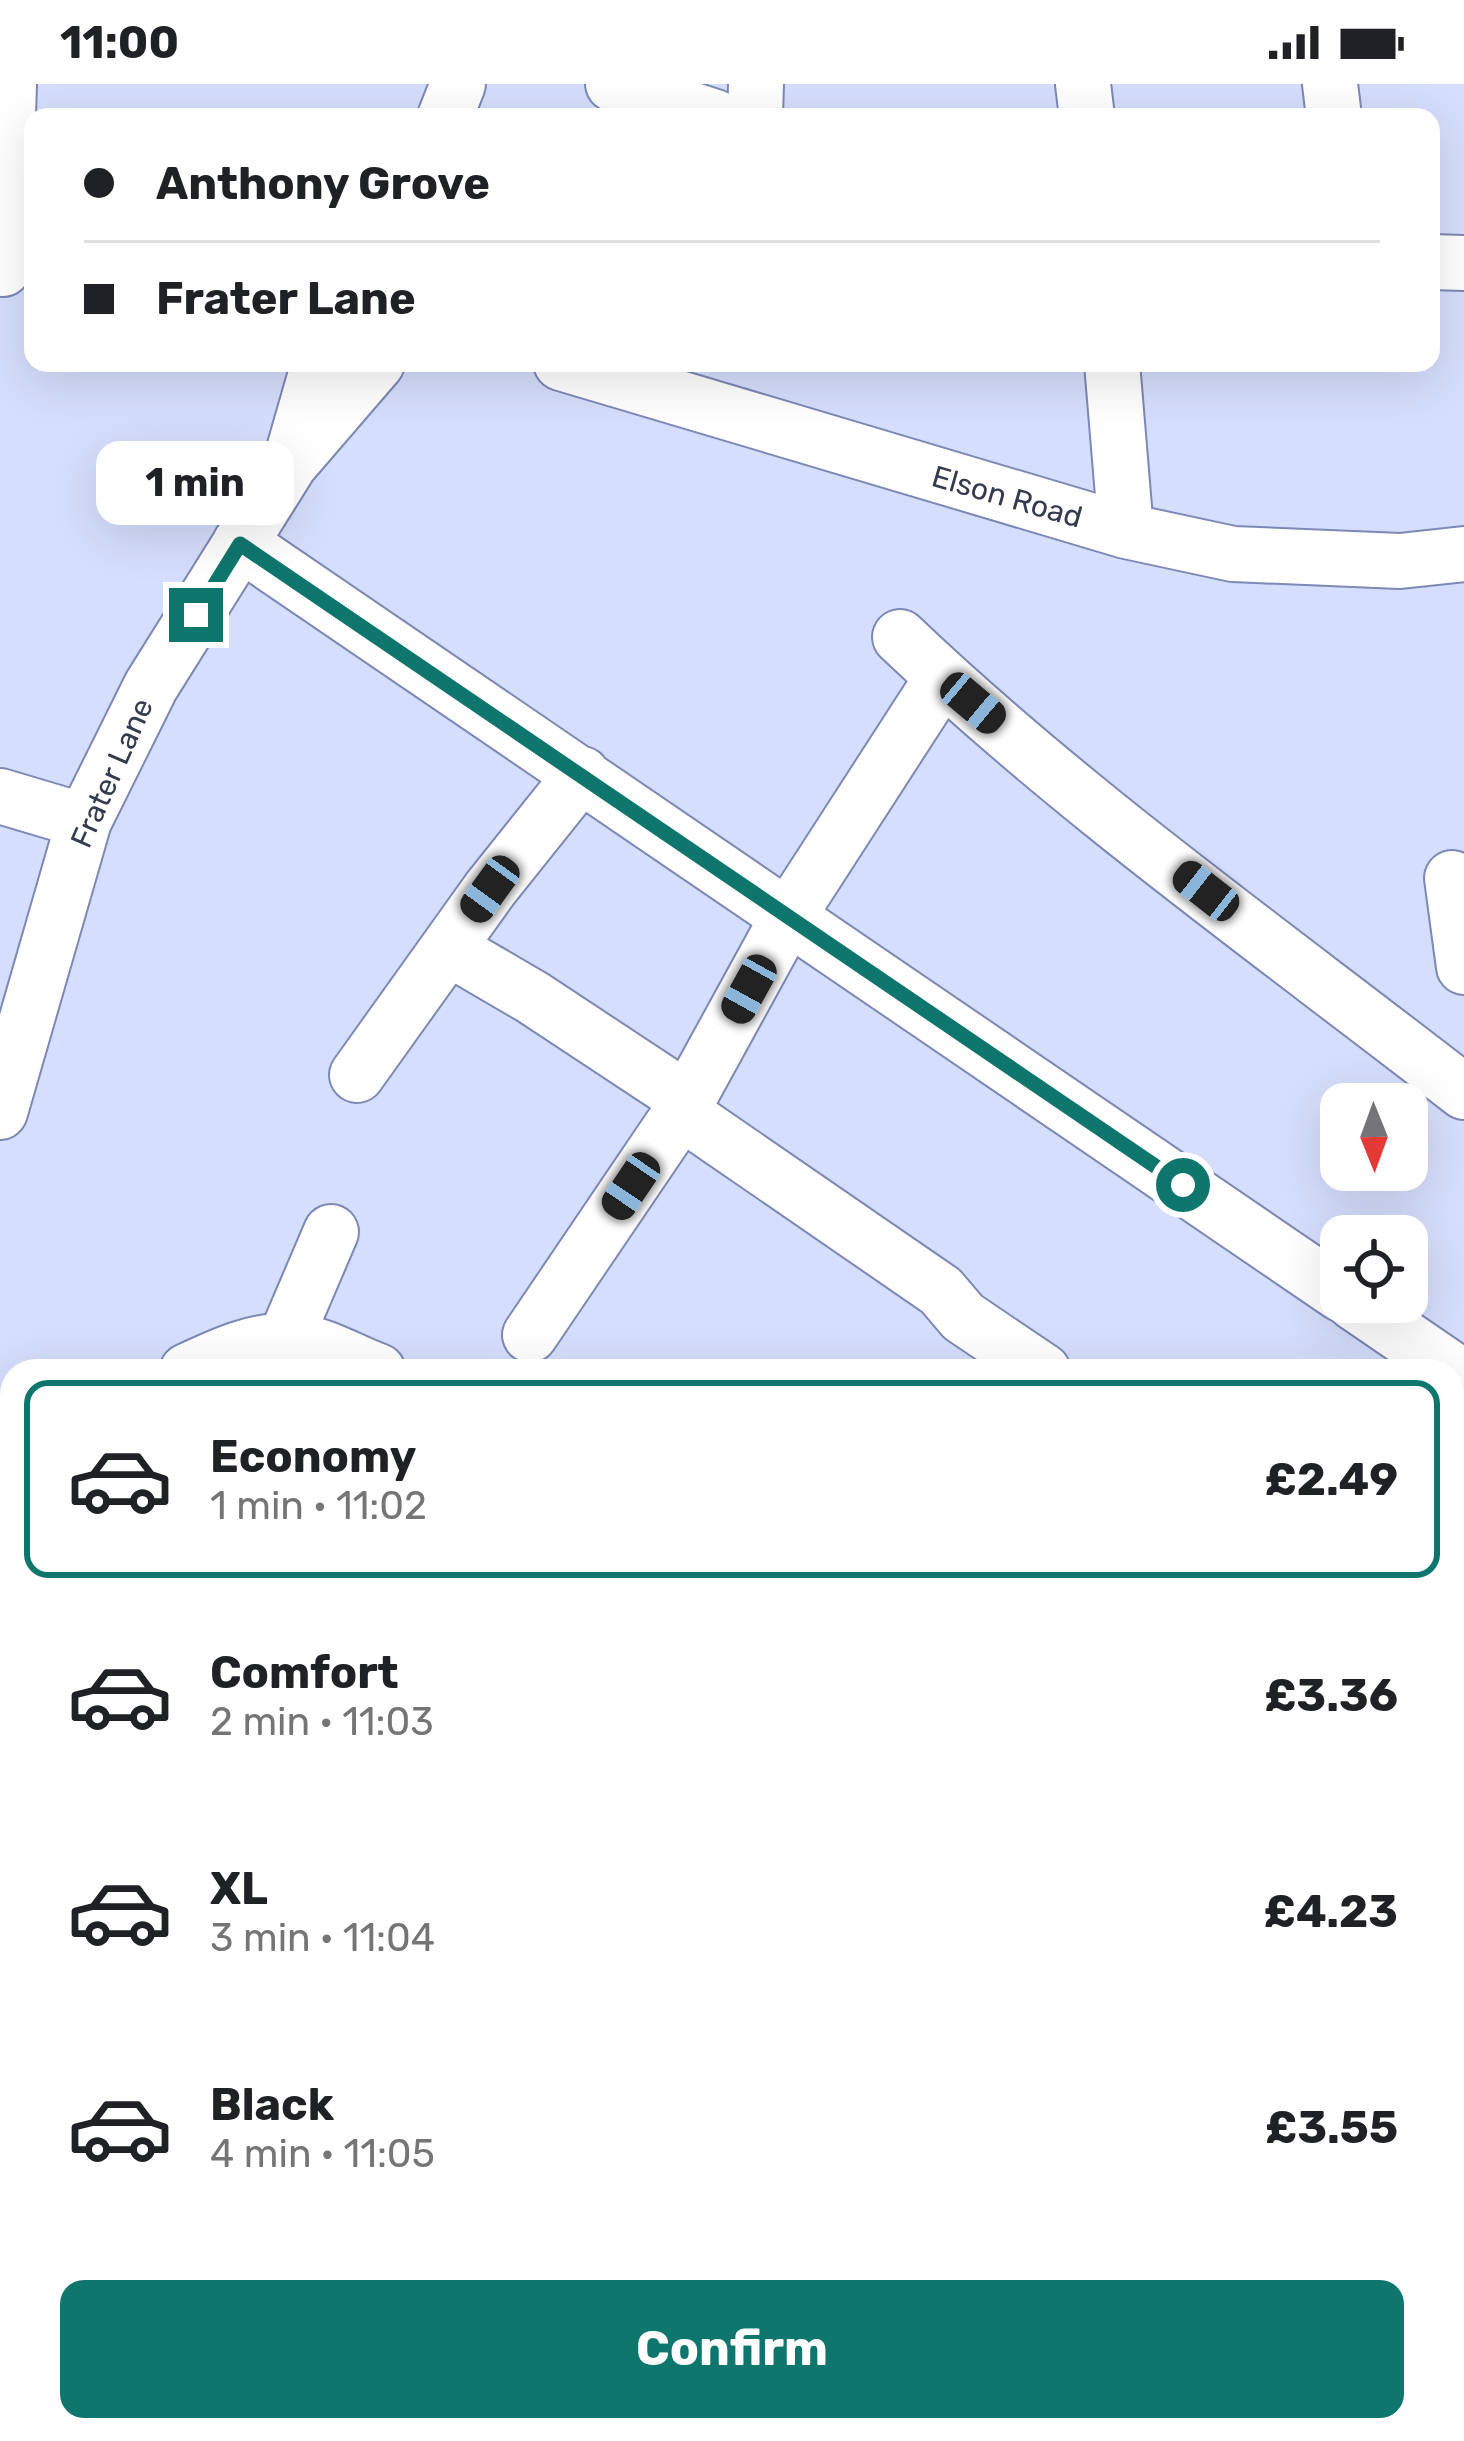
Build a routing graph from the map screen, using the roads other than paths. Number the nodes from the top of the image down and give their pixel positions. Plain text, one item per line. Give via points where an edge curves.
1 (9, 84) edge
2 (613, 84) edge
3 (687, 108) edge
4 (12, 270) edge
5 (316, 372) edge
6 (369, 372) edge
7 (591, 372) edge
8 (1113, 372) edge
9 (290, 464) junction
10 (1126, 531) junction
11 (240, 544) junction
12 (1464, 554) edge
13 (900, 637) dead end
14 (942, 678) junction
15 (582, 774) junction
16 (0, 796) edge
17 (84, 821) junction
18 (1452, 878) dead end
19 (789, 914) junction
20 (448, 948) junction
21 (1464, 967) edge
22 (356, 1075) dead end
23 (1464, 1092) edge
24 (685, 1106) junction
25 (0, 1112) edge
26 (331, 1232) dead end
27 (1320, 1280) edge
28 (1384, 1323) edge
29 (530, 1335) dead end
30 (284, 1342) junction
31 (214, 1359) edge
32 (346, 1359) edge
33 (1024, 1359) edge
34 (1436, 1359) edge

1 - 4 street
2 - 3 street
5 - 9 street, Frater Lane
6 - 9 street, Frater Lane
7 - 10 street, Elson Road
8 - 10 street
9 - 11 street, Frater Lane
10 - 12 street, Elson Road via 1233,554 1400,562
11 - 15 street
11 - 17 street, Frater Lane via 151,686
13 - 14 street
14 - 19 street
14 - 23 street
15 - 19 street
15 - 20 street
16 - 17 street
17 - 25 street, Frater Lane
18 - 21 street
19 - 24 street
19 - 27 street
20 - 22 street
20 - 24 street
24 - 29 street
24 - 33 street
26 - 30 street
28 - 34 street
30 - 31 street
30 - 32 street

